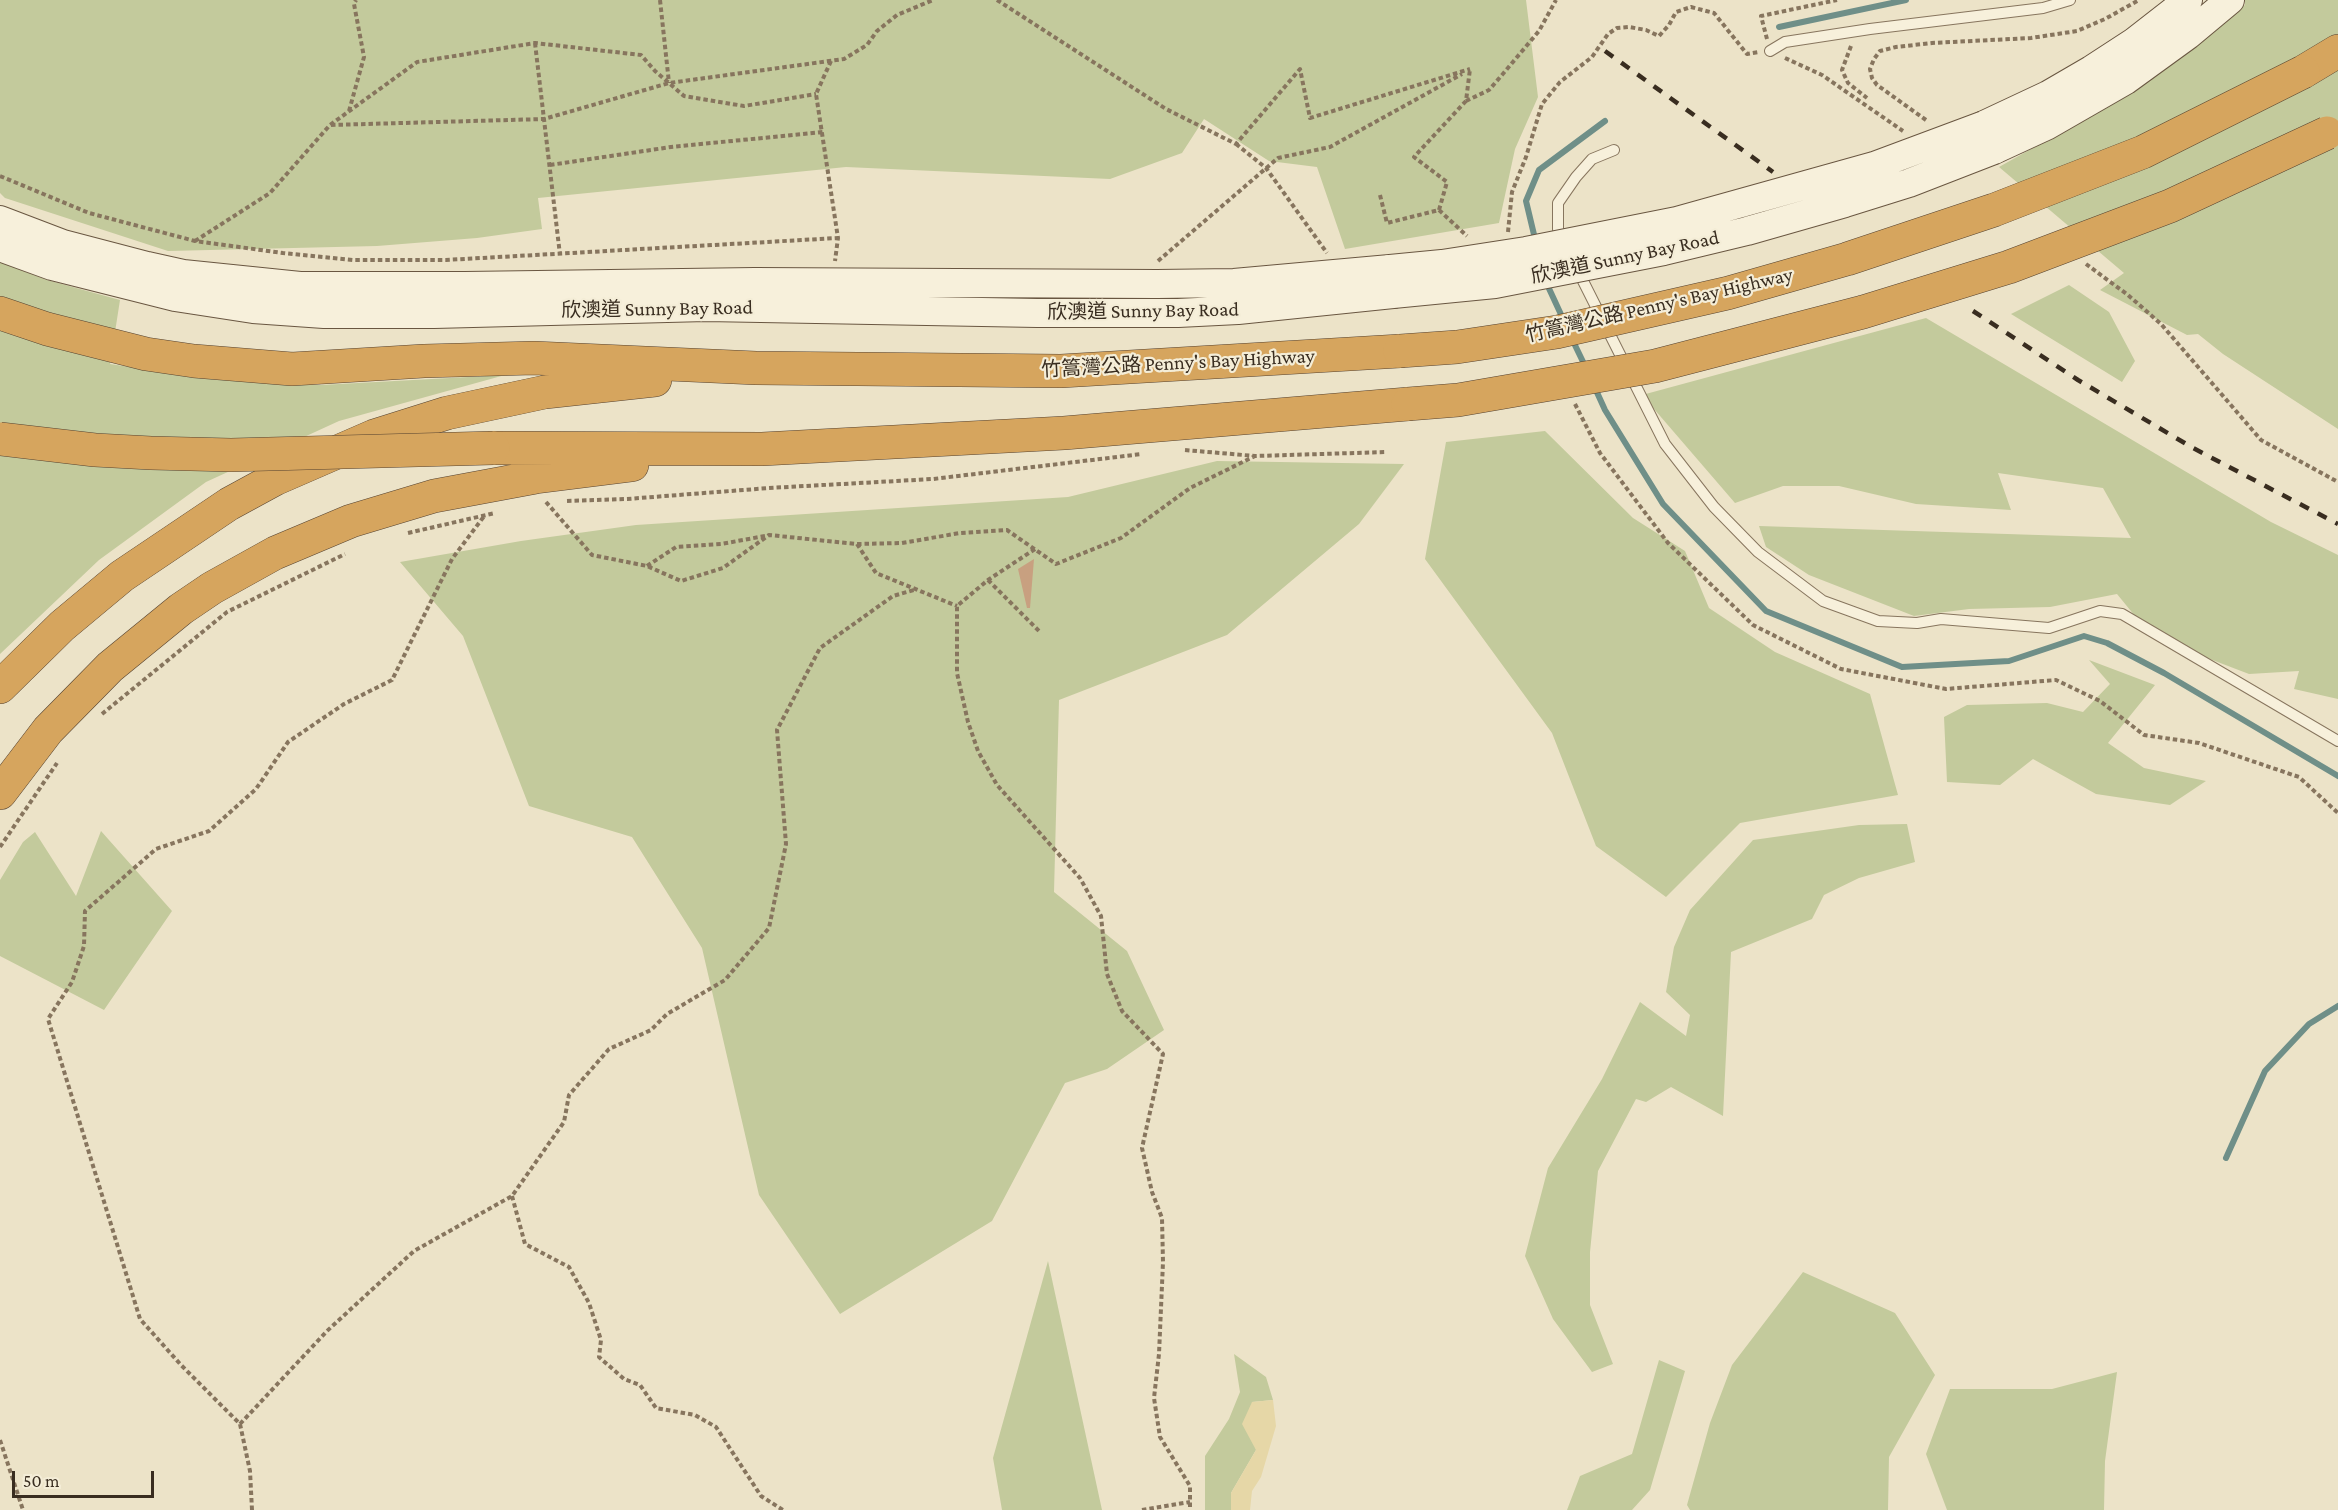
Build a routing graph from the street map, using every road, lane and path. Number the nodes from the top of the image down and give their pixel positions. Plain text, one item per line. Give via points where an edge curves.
1 (356, 0) edge
2 (660, 0) edge
3 (933, 0) edge
4 (997, 0) edge
5 (1556, 0) edge
6 (2070, 0) edge
7 (2139, 0) edge
8 (2188, 0) edge
9 (2230, 0) edge
10 (1865, 30) junction
11 (536, 43) junction
12 (1770, 51) dead end
13 (2338, 51) edge
14 (831, 60) junction
15 (2338, 60) edge
16 (1470, 69) junction
17 (2302, 72) junction
18 (669, 83) junction
19 (816, 94) junction
20 (1867, 98) dead end
21 (1466, 101) junction
22 (349, 112) junction
23 (544, 119) junction
24 (1926, 120) dead end
25 (330, 125) junction
26 (2334, 130) edge
27 (823, 132) junction
28 (1989, 138) junction
29 (1236, 144) junction
30 (1614, 150) dead end
31 (550, 165) junction
32 (1266, 168) junction
33 (0, 176) edge
34 (1380, 195) dead end
35 (1439, 210) junction
36 (0, 220) edge
37 (1508, 229) dead end
38 (1498, 232) dead end
39 (838, 238) junction
40 (195, 240) junction
41 (1470, 240) dead end
42 (0, 247) edge
43 (560, 255) junction
44 (1330, 257) dead end
45 (1158, 261) dead end
46 (834, 267) dead end
47 (1391, 281) junction
48 (0, 313) edge
49 (756, 368) junction
50 (1571, 396) dead end
51 (0, 439) edge
52 (762, 449) junction
53 (1175, 450) dead end
54 (1152, 451) dead end
55 (1387, 452) dead end
56 (1255, 456) junction
57 (545, 501) junction
58 (535, 504) dead end
59 (505, 510) dead end
60 (485, 515) junction
61 (404, 534) dead end
62 (769, 535) junction
63 (857, 544) junction
64 (1035, 549) junction
65 (349, 552) dead end
66 (647, 566) junction
67 (988, 580) junction
68 (914, 590) junction
69 (957, 606) junction
70 (1039, 631) dead end
71 (0, 687) edge
72 (95, 720) dead end
73 (2338, 741) edge
74 (58, 762) dead end
75 (0, 793) edge
76 (2338, 813) edge
77 (0, 847) edge
78 (512, 1196) junction
79 (240, 1424) junction
80 (0, 1440) edge
81 (1190, 1502) junction
82 (23, 1510) edge
83 (252, 1510) edge
84 (783, 1510) edge
85 (1142, 1510) edge
86 (1190, 1510) edge

1 - 22 path via 364,57
2 - 18 path
3 - 14 path via 897,15 860,50 844,59
4 - 29 path via 1166,109
5 - 21 path via 1539,31 1489,90
6 - 10 lane via 2043,8
7 - 24 path via 2077,31 1880,51 1870,69 1872,78
8 - 28 main road, 欣澳道 Sunny Bay Road via 2134,42 2048,95
9 - 28 main road, 欣澳道 Sunny Bay Road via 2126,80 2056,121
10 - 12 lane via 1785,42
10 - 20 path via 1848,50 1842,70 1848,83
11 - 18 path via 641,55
11 - 22 path via 417,62
11 - 23 path
13 - 17 highway, 竹篙灣公路 Penny's Bay Highway
14 - 18 path
14 - 19 path
15 - 17 lane
16 - 21 path
16 - 29 path via 1310,118 1300,69
16 - 32 path via 1330,147 1278,158
17 - 49 highway, 竹篙灣公路 Penny's Bay Highway, bridge via 2144,152 1994,210 1846,259 1728,292 1557,332 1457,347 1061,371
18 - 19 path via 684,96 744,106
18 - 23 path
19 - 27 path
21 - 35 path via 1414,157 1447,182
22 - 25 path
23 - 25 path
23 - 31 path
25 - 40 path via 270,193
26 - 52 highway, bridge via 2170,206 2009,267 1863,312 1655,366 1458,400 1064,434
27 - 31 path via 671,147
27 - 39 path
28 - 47 main road, 欣澳道 Sunny Bay Road, bridge via 1937,144 1677,221 1442,264
29 - 32 path
30 - 73 lane via 1592,159 1576,177 1558,203 1557,230 1665,444 1714,507 1758,552 1823,601 1878,621 1941,620 2049,628 2100,611 2122,614
31 - 43 path
32 - 44 path
32 - 45 path
33 - 40 path via 89,213
34 - 35 path via 1387,223
35 - 41 path
36 - 47 main road, 欣澳道 Sunny Bay Road via 63,243 183,274 300,286
37 - 38 path
39 - 43 path
39 - 46 path
40 - 43 path via 353,260
42 - 47 main road, 欣澳道 Sunny Bay Road via 52,266 175,297 253,309 324,314 706,307 1179,313 1238,310
48 - 49 highway via 99,343 194,361 292,369 534,358
49 - 71 highway via 512,398 415,422 319,458 229,504 139,564 62,626
50 - 76 path via 1600,453 1668,543 1754,625 1841,669 1946,689 2056,680 2100,701 2144,735 2199,743 2299,777
51 - 52 highway, bridge via 151,453
52 - 75 highway via 470,489 389,508 275,553 182,609 110,667 48,730
53 - 56 path
54 - 57 path via 933,479 627,500
55 - 56 path
56 - 64 path via 1190,488 1121,538 1056,564
57 - 58 path
57 - 66 path via 592,555
59 - 60 path
60 - 61 path
60 - 79 path via 452,559 392,680 344,704 288,742 256,789 209,831 156,849 85,911 84,946 72,982 48,1019 140,1319
62 - 63 path
62 - 66 path via 676,547
62 - 66 path via 723,568 681,581
63 - 64 path via 902,543 1007,530
63 - 68 path via 876,573
64 - 67 path
65 - 72 path via 227,612
67 - 69 path
67 - 70 path
68 - 69 path
68 - 78 path via 893,596 820,648 777,730 786,844 769,928 724,980 667,1014 651,1030 609,1049 569,1095 564,1122
69 - 81 path via 957,673 978,751 997,785 1080,878 1101,916 1107,974 1122,1011 1163,1054 1142,1148 1162,1218 1159,1354 1154,1398 1160,1437 1190,1486
74 - 77 path
78 - 79 path via 414,1251 327,1331
78 - 84 path via 525,1244 569,1267 589,1304 602,1340 599,1357 624,1379 640,1385 656,1408 695,1415 716,1427 761,1496
79 - 83 path via 250,1472
80 - 82 path
81 - 85 path
81 - 86 path

